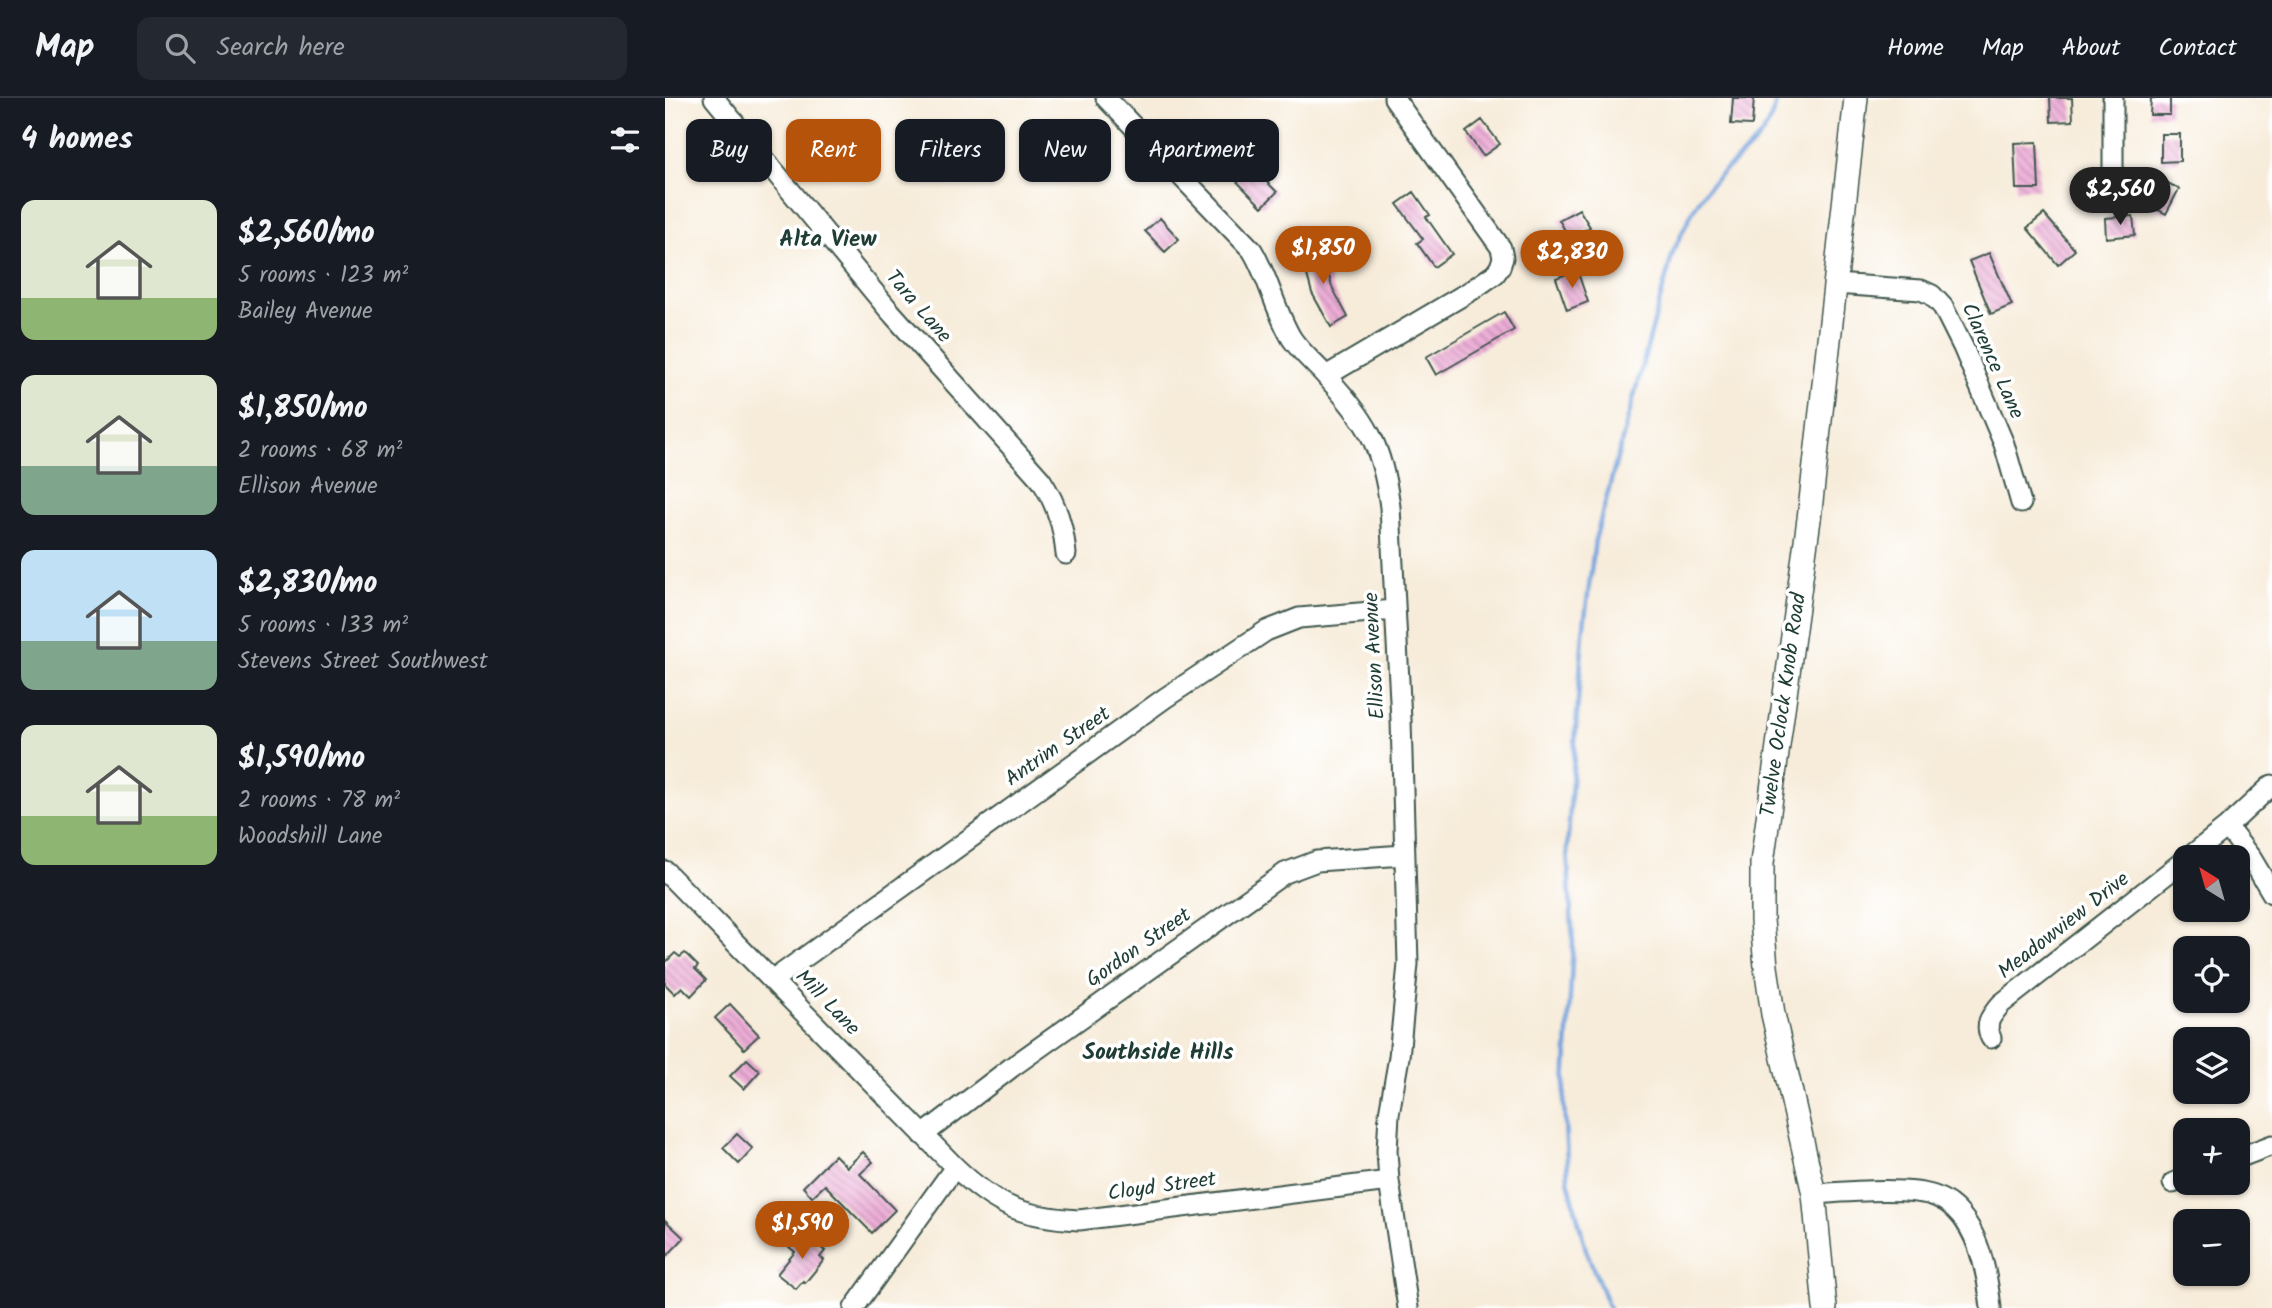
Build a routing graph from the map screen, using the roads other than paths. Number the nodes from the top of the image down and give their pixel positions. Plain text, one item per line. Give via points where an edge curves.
1 (714, 98) edge
2 (1106, 98) edge
3 (1394, 98) edge
4 (1856, 98) edge
5 (2113, 98) edge
6 (2113, 172) dead end
7 (1835, 284) junction
8 (1326, 376) junction
9 (2021, 503) dead end
10 (1066, 554) dead end
11 (1395, 610) junction
12 (2272, 785) edge
13 (2227, 827) junction
14 (2204, 845) edge
15 (1404, 855) junction
16 (2173, 869) edge
17 (665, 871) edge
18 (2272, 893) edge
19 (773, 980) junction
20 (1991, 1038) dead end
21 (923, 1135) junction
22 (2272, 1144) edge
23 (2250, 1153) edge
24 (955, 1167) junction
25 (1389, 1181) junction
26 (1815, 1194) junction
27 (853, 1308) edge
28 (1408, 1308) edge
29 (1825, 1308) edge
30 (1991, 1308) edge

1 - 10 street, Tara Lane via 888,309 1041,480 1060,517
2 - 8 street, Ellison Avenue via 1252,250 1285,327
3 - 8 street via 1474,207 1501,247 1503,258 1495,274 1472,290
4 - 7 street, Twelve Oclock Knob Road
5 - 6 street
7 - 9 street, Clarence Lane via 1921,290 1941,303 2004,444
7 - 26 street, Twelve Oclock Knob Road via 1806,544 1762,863 1762,920 1773,1014
8 - 11 street, Ellison Avenue via 1356,410 1380,452 1390,507
11 - 15 street, Ellison Avenue
11 - 19 street, Antrim Street via 1299,618 1266,631 1165,698
12 - 13 street, Meadowview Drive
13 - 14 street, Meadowview Drive
13 - 18 street
15 - 21 street, Gordon Street via 1317,860 1285,873
15 - 25 street, Ellison Avenue via 1408,964 1389,1115
16 - 20 street, Meadowview Drive via 2001,1004 1987,1022
17 - 19 street, Mill Lane
19 - 21 street, Mill Lane
21 - 24 street, Mill Lane
22 - 23 street
24 - 25 street, Cloyd Street via 975,1186 1011,1208 1079,1220
24 - 27 street
25 - 28 street, Ellison Avenue
26 - 29 street, Twelve Oclock Knob Road
26 - 30 street via 1924,1193 1950,1204 1973,1236

